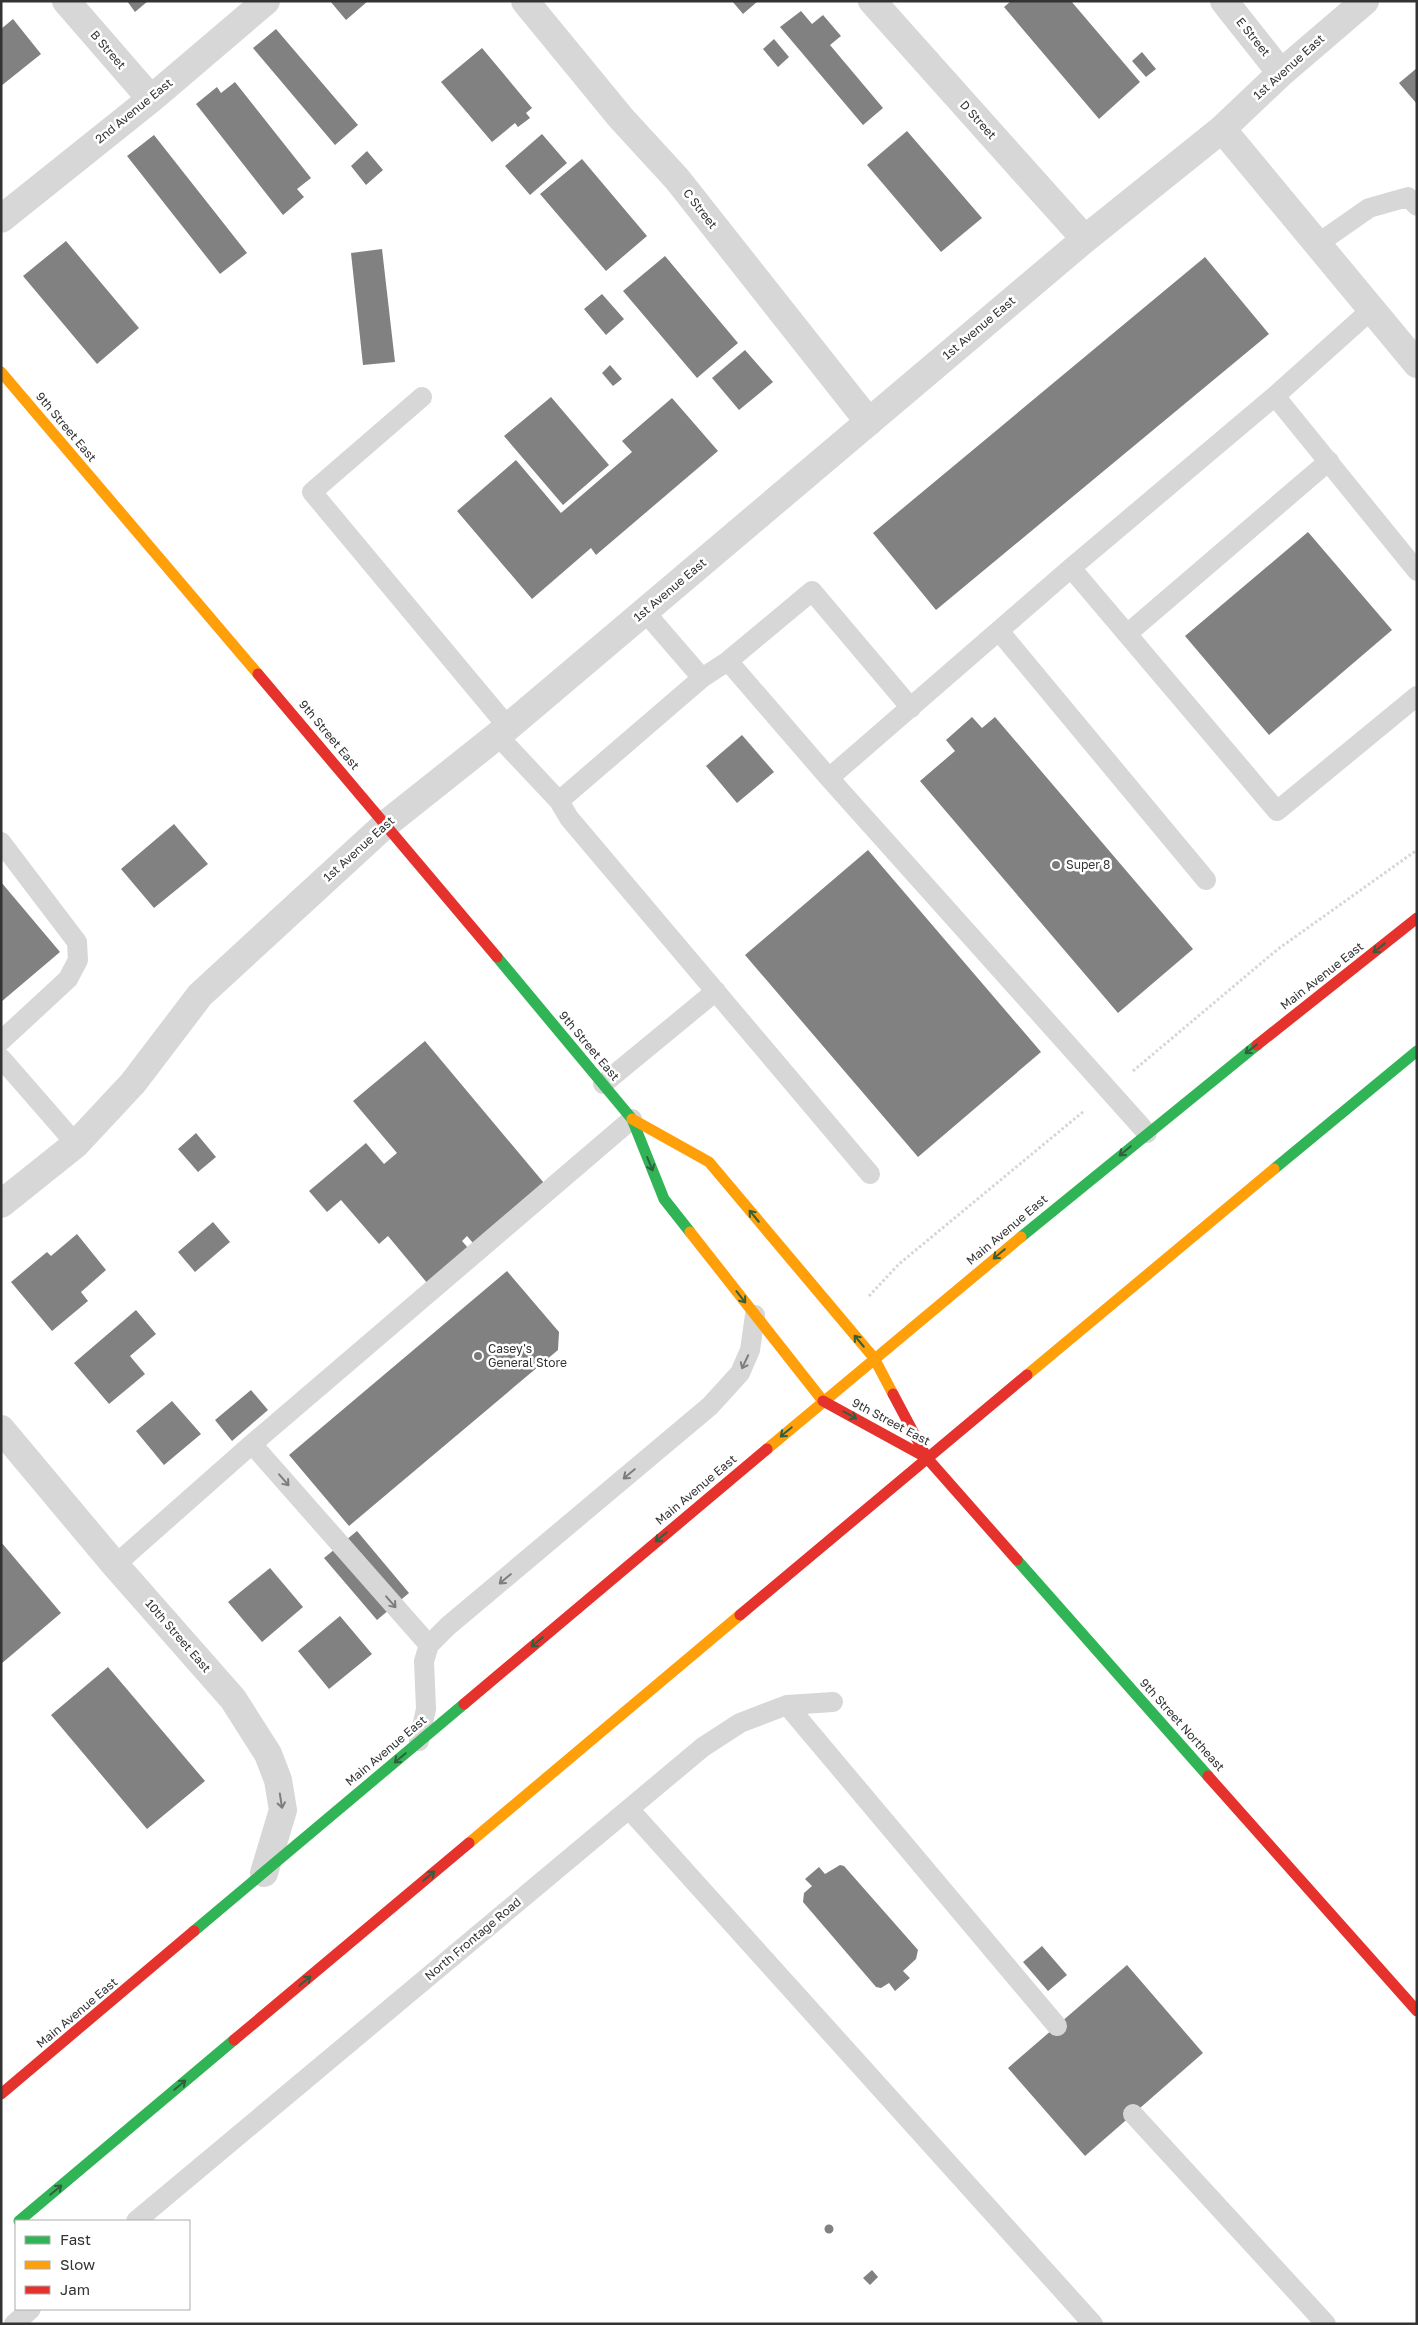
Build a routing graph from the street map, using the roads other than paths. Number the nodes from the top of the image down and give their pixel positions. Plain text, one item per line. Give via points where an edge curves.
1 (66, 1) edge
2 (266, 1) edge
3 (525, 1) edge
4 (872, 1) edge
5 (1224, 1) edge
6 (1365, 1) edge
7 (1281, 73) junction
8 (151, 99) junction
9 (1222, 129) junction
10 (1417, 206) edge
11 (1, 219) edge
12 (1085, 239) junction
13 (1316, 244) junction
14 (1371, 310) junction
15 (1417, 364) edge
16 (1, 372) edge
17 (422, 396) dead end
18 (1275, 396) junction
19 (870, 422) junction
20 (1329, 461) junction
21 (1071, 568) junction
22 (1417, 570) edge
23 (645, 612) junction
24 (999, 631) junction
25 (1127, 634) junction
26 (728, 661) junction
27 (702, 678) junction
28 (1417, 696) edge
29 (912, 708) junction
30 (503, 731) junction
31 (829, 778) junction
32 (559, 801) junction
33 (386, 824) junction
34 (1, 842) edge
35 (1206, 880) dead end
36 (1417, 918) edge
37 (716, 991) junction
38 (1417, 1040) edge
39 (1, 1041) edge
40 (1417, 1051) edge
41 (1, 1058) edge
42 (1398, 1067) junction
43 (603, 1084) junction
44 (632, 1119) junction
45 (1147, 1133) junction
46 (76, 1144) junction
47 (870, 1174) dead end
48 (1, 1204) edge
49 (755, 1315) junction
50 (874, 1358) junction
51 (823, 1401) junction
52 (1, 1429) edge
53 (252, 1444) junction
54 (927, 1458) junction
55 (115, 1565) junction
56 (430, 1645) junction
57 (833, 1702) dead end
58 (787, 1705) junction
59 (419, 1741) junction
60 (629, 1809) junction
61 (264, 1872) junction
62 (1417, 2011) edge
63 (1057, 2026) dead end
64 (1, 2094) edge
65 (1133, 2114) dead end
66 (21, 2220) edge
67 (137, 2220) edge
68 (31, 2310) edge
69 (14, 2324) edge
70 (1093, 2324) edge
71 (1326, 2324) edge

1 - 8 street, B Street
2 - 8 street, 2nd Avenue East
3 - 19 street, C Street via 621,118 677,179
4 - 12 street, D Street
5 - 7 street, E Street
6 - 7 street, 1st Avenue East
7 - 9 street, 1st Avenue East
8 - 11 street, 2nd Avenue East
9 - 12 street, 1st Avenue East
9 - 13 street
10 - 13 lane via 1408,197 1369,208
12 - 19 street, 1st Avenue East
13 - 14 street
14 - 15 street
14 - 18 lane
16 - 33 main road, 9th Street East
17 - 30 lane via 312,492
18 - 20 lane
18 - 21 lane
19 - 23 street, 1st Avenue East
20 - 22 lane
20 - 25 lane
21 - 24 lane
21 - 25 lane
23 - 27 lane
23 - 30 street, 1st Avenue East
24 - 29 lane
24 - 35 lane
25 - 28 lane via 1277,811
26 - 27 lane
26 - 29 lane via 812,591
26 - 31 lane
27 - 32 lane
29 - 31 lane
30 - 32 lane
30 - 33 street, 1st Avenue East
31 - 45 lane
32 - 37 lane via 569,818
33 - 43 main road, 9th Street East
33 - 46 street, 1st Avenue East via 200,995 133,1083
34 - 39 lane via 77,942 78,960 68,979
36 -> 45 main road, Main Avenue East
37 - 43 lane
37 - 47 lane
38 - 42 main road
40 - 42 main road
41 - 46 lane
42 - 54 main road
43 - 44 main road, 9th Street East
44 -> 49 main road, 9th Street East via 664,1199
50 -> 44 main road, 9th Street East via 709,1162
44 - 53 lane
45 -> 50 main road, Main Avenue East
46 - 48 street, 1st Avenue East
49 - 51 main road, 9th Street East
49 -> 56 lane via 750,1350 740,1373 710,1406 448,1626
50 - 51 main road, Main Avenue East
50 - 54 main road, 9th Street East
51 -> 54 main road, 9th Street East
51 -> 59 main road, Main Avenue East
52 - 55 street, 10th Street East
53 - 55 lane
53 -> 56 lane
54 - 62 main road, 9th Street Northeast
66 -> 54 main road
55 -> 61 street, 10th Street East via 233,1699 268,1754 278,1780 282,1810
56 - 59 lane via 424,1661 426,1708
57 - 58 lane, North Frontage Road
58 - 60 lane, North Frontage Road via 740,1723 703,1747
58 - 63 lane
59 -> 61 main road, Main Avenue East
60 - 67 lane, North Frontage Road
60 - 70 lane
61 - 64 main road, Main Avenue East
65 - 71 lane
68 - 69 lane

